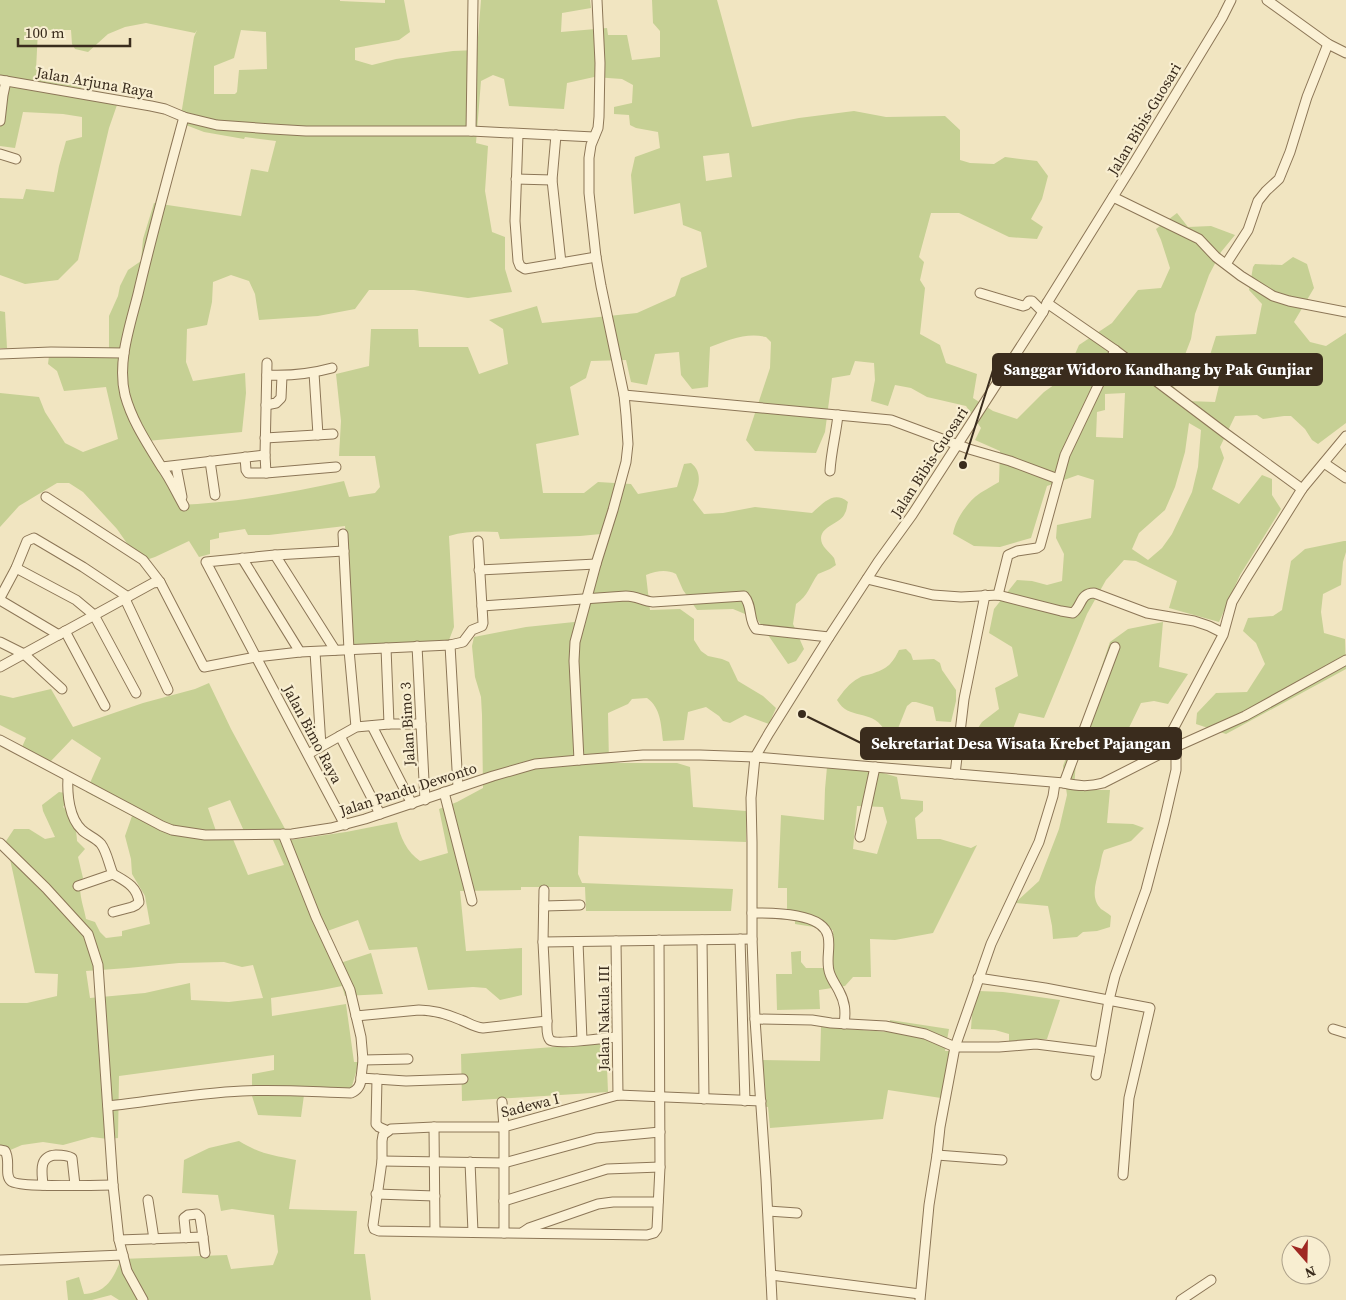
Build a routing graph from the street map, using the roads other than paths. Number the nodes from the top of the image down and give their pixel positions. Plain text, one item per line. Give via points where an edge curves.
1 (473, 0) edge
2 (597, 0) edge
3 (1231, 0) edge
4 (1267, 0) edge
5 (1328, 44) junction
6 (1346, 53) edge
7 (3, 81) edge
8 (184, 117) junction
9 (0, 121) edge
10 (471, 131) junction
11 (518, 134) junction
12 (556, 135) junction
13 (594, 137) junction
14 (0, 154) edge
15 (16, 159) dead end
16 (516, 179) junction
17 (552, 180) junction
18 (1113, 197) junction
19 (596, 257) junction
20 (561, 263) junction
21 (1226, 264) junction
22 (980, 293) dead end
23 (1047, 303) junction
24 (1043, 312) junction
25 (1346, 312) edge
26 (1115, 350) junction
27 (124, 353) junction
28 (0, 354) edge
29 (267, 364) dead end
30 (332, 368) dead end
31 (314, 373) junction
32 (267, 375) junction
33 (282, 376) junction
34 (624, 395) junction
35 (266, 405) junction
36 (838, 415) junction
37 (332, 434) dead end
38 (318, 435) junction
39 (1346, 436) edge
40 (265, 438) junction
41 (957, 444) junction
42 (265, 455) junction
43 (245, 457) junction
44 (210, 461) junction
45 (1324, 463) junction
46 (176, 466) junction
47 (162, 467) junction
48 (336, 467) dead end
49 (830, 471) dead end
50 (266, 473) junction
51 (1346, 478) edge
52 (1058, 479) junction
53 (1302, 489) junction
54 (215, 495) dead end
55 (46, 497) dead end
56 (343, 534) dead end
57 (478, 541) dead end
58 (344, 551) junction
59 (275, 555) junction
60 (242, 558) junction
61 (596, 564) junction
62 (16, 568) junction
63 (479, 570) junction
64 (867, 579) junction
65 (160, 582) junction
66 (985, 595) junction
67 (998, 595) junction
68 (126, 598) junction
69 (0, 599) edge
70 (586, 600) junction
71 (482, 606) junction
72 (94, 615) junction
73 (62, 633) junction
74 (1223, 633) junction
75 (830, 637) junction
76 (0, 642) edge
77 (450, 645) junction
78 (418, 646) junction
79 (1115, 647) dead end
80 (386, 648) junction
81 (335, 650) junction
82 (349, 650) junction
83 (300, 652) junction
84 (316, 652) junction
85 (24, 654) junction
86 (256, 657) junction
87 (1346, 660) edge
88 (0, 666) edge
89 (62, 690) dead end
90 (168, 690) dead end
91 (136, 693) dead end
92 (105, 706) dead end
93 (389, 724) junction
94 (421, 724) junction
95 (372, 726) junction
96 (356, 728) junction
97 (340, 736) junction
98 (0, 740) edge
99 (321, 746) junction
100 (1171, 749) junction
101 (308, 754) junction
102 (1160, 754) junction
103 (755, 757) junction
104 (579, 760) junction
105 (875, 767) junction
106 (955, 774) junction
107 (68, 777) junction
108 (1060, 783) junction
109 (458, 787) junction
110 (444, 792) junction
111 (425, 800) junction
112 (412, 804) junction
113 (380, 814) junction
114 (346, 825) junction
115 (283, 834) junction
116 (860, 837) dead end
117 (0, 843) edge
118 (113, 874) junction
119 (78, 886) dead end
120 (544, 890) dead end
121 (472, 901) dead end
122 (580, 905) dead end
123 (544, 906) junction
124 (113, 912) dead end
125 (752, 913) junction
126 (740, 939) junction
127 (752, 939) junction
128 (659, 940) junction
129 (702, 940) junction
130 (616, 941) junction
131 (543, 942) junction
132 (578, 942) junction
133 (978, 978) junction
134 (1109, 1000) junction
135 (356, 1016) junction
136 (755, 1019) junction
137 (547, 1021) junction
138 (844, 1024) junction
139 (1333, 1029) dead end
140 (1346, 1033) edge
141 (616, 1037) junction
142 (582, 1040) junction
143 (955, 1047) junction
144 (1100, 1052) junction
145 (408, 1059) dead end
146 (363, 1060) junction
147 (760, 1073) junction
148 (744, 1074) junction
149 (1096, 1075) dead end
150 (361, 1078) junction
151 (378, 1079) junction
152 (463, 1079) dead end
153 (618, 1096) junction
154 (660, 1097) junction
155 (704, 1099) junction
156 (745, 1100) junction
157 (761, 1101) junction
158 (502, 1102) dead end
159 (108, 1106) junction
160 (434, 1127) junction
161 (504, 1127) junction
162 (388, 1131) junction
163 (660, 1132) junction
164 (0, 1150) edge
165 (937, 1155) junction
166 (1002, 1160) dead end
167 (382, 1161) junction
168 (434, 1162) junction
169 (470, 1162) junction
170 (504, 1163) junction
171 (660, 1167) junction
172 (1123, 1175) dead end
173 (75, 1185) junction
174 (113, 1185) junction
175 (43, 1186) junction
176 (376, 1194) junction
177 (434, 1196) junction
178 (148, 1200) dead end
179 (504, 1201) junction
180 (658, 1202) junction
181 (768, 1211) junction
182 (797, 1213) dead end
183 (435, 1231) junction
184 (473, 1232) junction
185 (504, 1233) junction
186 (520, 1234) junction
187 (203, 1237) junction
188 (186, 1238) junction
189 (154, 1239) junction
190 (119, 1240) junction
191 (205, 1253) dead end
192 (123, 1255) junction
193 (0, 1260) edge
194 (770, 1276) junction
195 (1211, 1280) dead end
196 (1194, 1296) edge
197 (920, 1297) edge
198 (143, 1300) edge
199 (772, 1300) edge
200 (1182, 1300) edge

1 - 10 street
2 - 13 street via 599,116
3 - 18 street, Jalan Bibis-Guosari
4 - 5 street
5 - 6 street
5 - 21 street via 1279,179 1258,201 1248,230
7 - 8 street, Jalan Arjuna Raya via 151,106
7 - 9 street
8 - 10 street, Jalan Arjuna Raya via 217,125 306,131
8 - 27 street
10 - 11 street, Jalan Arjuna Raya
11 - 12 street, Jalan Arjuna Raya
11 - 16 street
12 - 13 street, Jalan Arjuna Raya
12 - 17 street
13 - 19 street via 588,174
14 - 15 street
16 - 17 street
16 - 20 street via 515,221 520,266
17 - 20 street
18 - 21 street via 1199,239
18 - 23 street, Jalan Bibis-Guosari
19 - 20 street
19 - 34 street
21 - 25 street via 1281,299
22 - 24 street via 1022,306 1032,301
23 - 24 street, Jalan Bibis-Guosari
23 - 26 street
24 - 41 street, Jalan Bibis-Guosari
26 - 52 street via 1065,456
26 - 53 street
27 - 28 street
27 - 47 street via 122,378 125,395 146,443
29 - 32 street
30 - 31 street
31 - 33 street
31 - 38 street
32 - 33 street
32 - 35 street
33 - 35 street via 281,398
34 - 36 street
34 - 61 street via 628,435 626,462
35 - 40 street
36 - 41 street via 890,420
36 - 49 street
37 - 38 street
38 - 40 street
39 - 45 street
40 - 42 street
41 - 52 street
41 - 64 street, Jalan Bibis-Guosari
42 - 43 street
42 - 50 street
43 - 44 street
43 - 50 street via 248,473
44 - 46 street
44 - 54 street
45 - 51 street
45 - 53 street
46 - 47 street
46 - 47 street via 184,506
48 - 50 street
52 - 67 street via 1040,546 1008,555
53 - 74 street via 1232,602
55 - 65 street via 143,560
56 - 58 street
57 - 63 street
58 - 59 street
58 - 82 street
59 - 60 street
59 - 81 street
60 - 83 street
60 - 86 street, Jalan Bimo Raya via 206,562
61 - 63 street
61 - 70 street
62 - 68 street via 27,541 35,538
62 - 69 street
62 - 72 street via 76,600
63 - 71 street
64 - 66 street via 933,595
64 - 75 street, Jalan Bibis-Guosari
65 - 68 street
65 - 86 street via 204,667
66 - 67 street
66 - 106 street via 964,699
67 - 74 street via 1073,613 1083,597 1094,593 1147,612 1194,621
68 - 72 street
68 - 90 street
69 - 73 street
70 - 71 street
70 - 75 street via 633,596 653,602 744,596 749,602 756,629
70 - 104 street via 574,650
71 - 77 street via 483,625 472,630 463,642
72 - 73 street
72 - 91 street
73 - 85 street
73 - 92 street
74 - 102 street
75 - 103 street, Jalan Bibis-Guosari
76 - 85 street
77 - 78 street
77 - 109 street
78 - 80 street
78 - 94 street, Jalan Bimo 3
79 - 108 street
80 - 82 street
80 - 93 street
81 - 82 street
81 - 84 street
82 - 96 street
83 - 84 street
83 - 86 street
84 - 99 street
85 - 88 street
85 - 89 street
86 - 101 street, Jalan Bimo Raya
87 - 100 street, Jalan Pandu Dewonto via 1245,716
93 - 94 street
93 - 95 street
94 - 111 street, Jalan Bimo 3
95 - 96 street
95 - 112 street
96 - 97 street
97 - 99 street
97 - 113 street
98 - 107 street, Jalan Pandu Dewonto
99 - 101 street
100 - 102 street, Jalan Pandu Dewonto
100 - 134 street via 1176,757 1176,770 1164,822 1146,890
101 - 114 street, Jalan Bimo Raya
102 - 108 street, Jalan Pandu Dewonto via 1094,786
103 - 104 street, Jalan Pandu Dewonto via 665,755
103 - 105 street, Jalan Pandu Dewonto
103 - 125 street via 751,798
104 - 109 street, Jalan Pandu Dewonto via 535,764
105 - 106 street, Jalan Pandu Dewonto
105 - 116 street
106 - 108 street, Jalan Pandu Dewonto
107 - 115 street, Jalan Pandu Dewonto via 172,830 205,836
107 - 118 street via 69,804 77,824 102,846
108 - 133 street via 1039,842
109 - 110 street, Jalan Pandu Dewonto
110 - 111 street, Jalan Pandu Dewonto
110 - 121 street
111 - 112 street, Jalan Pandu Dewonto
112 - 113 street, Jalan Pandu Dewonto
113 - 114 street, Jalan Pandu Dewonto
114 - 115 street, Jalan Pandu Dewonto
115 - 135 street via 350,990
117 - 159 street via 88,934 98,964
118 - 119 street
118 - 124 street via 134,888 139,900 132,907
120 - 123 street
122 - 123 street
123 - 131 street
125 - 127 street
125 - 138 street via 787,914 816,921 824,928 829,937 830,974 846,1007
126 - 127 street
126 - 129 street
126 - 148 street
127 - 136 street
128 - 129 street
128 - 130 street
128 - 154 street
129 - 155 street
130 - 132 street
130 - 141 street, Jalan Nakula III
131 - 132 street
131 - 137 street
132 - 142 street
133 - 134 street
133 - 143 street
134 - 144 street
134 - 172 street via 1150,1008 1129,1098
135 - 137 street via 427,1010 463,1020 476,1028
135 - 146 street
136 - 138 street
136 - 147 street
137 - 142 street via 550,1040
138 - 143 street via 908,1030
139 - 140 street
141 - 142 street
141 - 153 street, Jalan Nakula III
143 - 144 street via 1036,1044
143 - 165 street
144 - 149 street
145 - 146 street
146 - 150 street
147 - 148 street
147 - 157 street
148 - 156 street
150 - 151 street
150 - 159 street via 358,1089 351,1093 243,1091
151 - 152 street
151 - 162 street via 376,1124
153 - 154 street, Sadewa I
153 - 161 street, Sadewa I
154 - 155 street, Sadewa I
154 - 163 street
155 - 156 street, Sadewa I
156 - 157 street, Sadewa I
157 - 181 street
158 - 161 street
159 - 174 street
160 - 161 street, Sadewa I
160 - 162 street, Sadewa I
160 - 168 street
161 - 170 street
162 - 167 street via 383,1135
163 - 170 street via 596,1138
163 - 171 street
164 - 175 street via 8,1155 11,1182
165 - 166 street
165 - 197 street
167 - 168 street
167 - 176 street
168 - 169 street
168 - 177 street
169 - 170 street
169 - 184 street
170 - 179 street
171 - 179 street via 607,1169
171 - 180 street
173 - 174 street
173 - 175 street
173 - 175 street via 72,1158 56,1155 47,1157 43,1162
174 - 190 street
176 - 177 street
176 - 183 street via 373,1225 376,1230
177 - 183 street
178 - 189 street
179 - 185 street
180 - 186 street via 598,1204
180 - 186 street via 657,1229 651,1235
181 - 182 street
181 - 194 street
183 - 184 street
184 - 185 street
185 - 186 street
187 - 188 street
187 - 188 street via 200,1217 188,1214 184,1218
187 - 191 street
188 - 189 street
189 - 190 street
190 - 192 street
192 - 193 street
192 - 198 street
194 - 197 street
194 - 199 street
195 - 196 street
196 - 200 street

